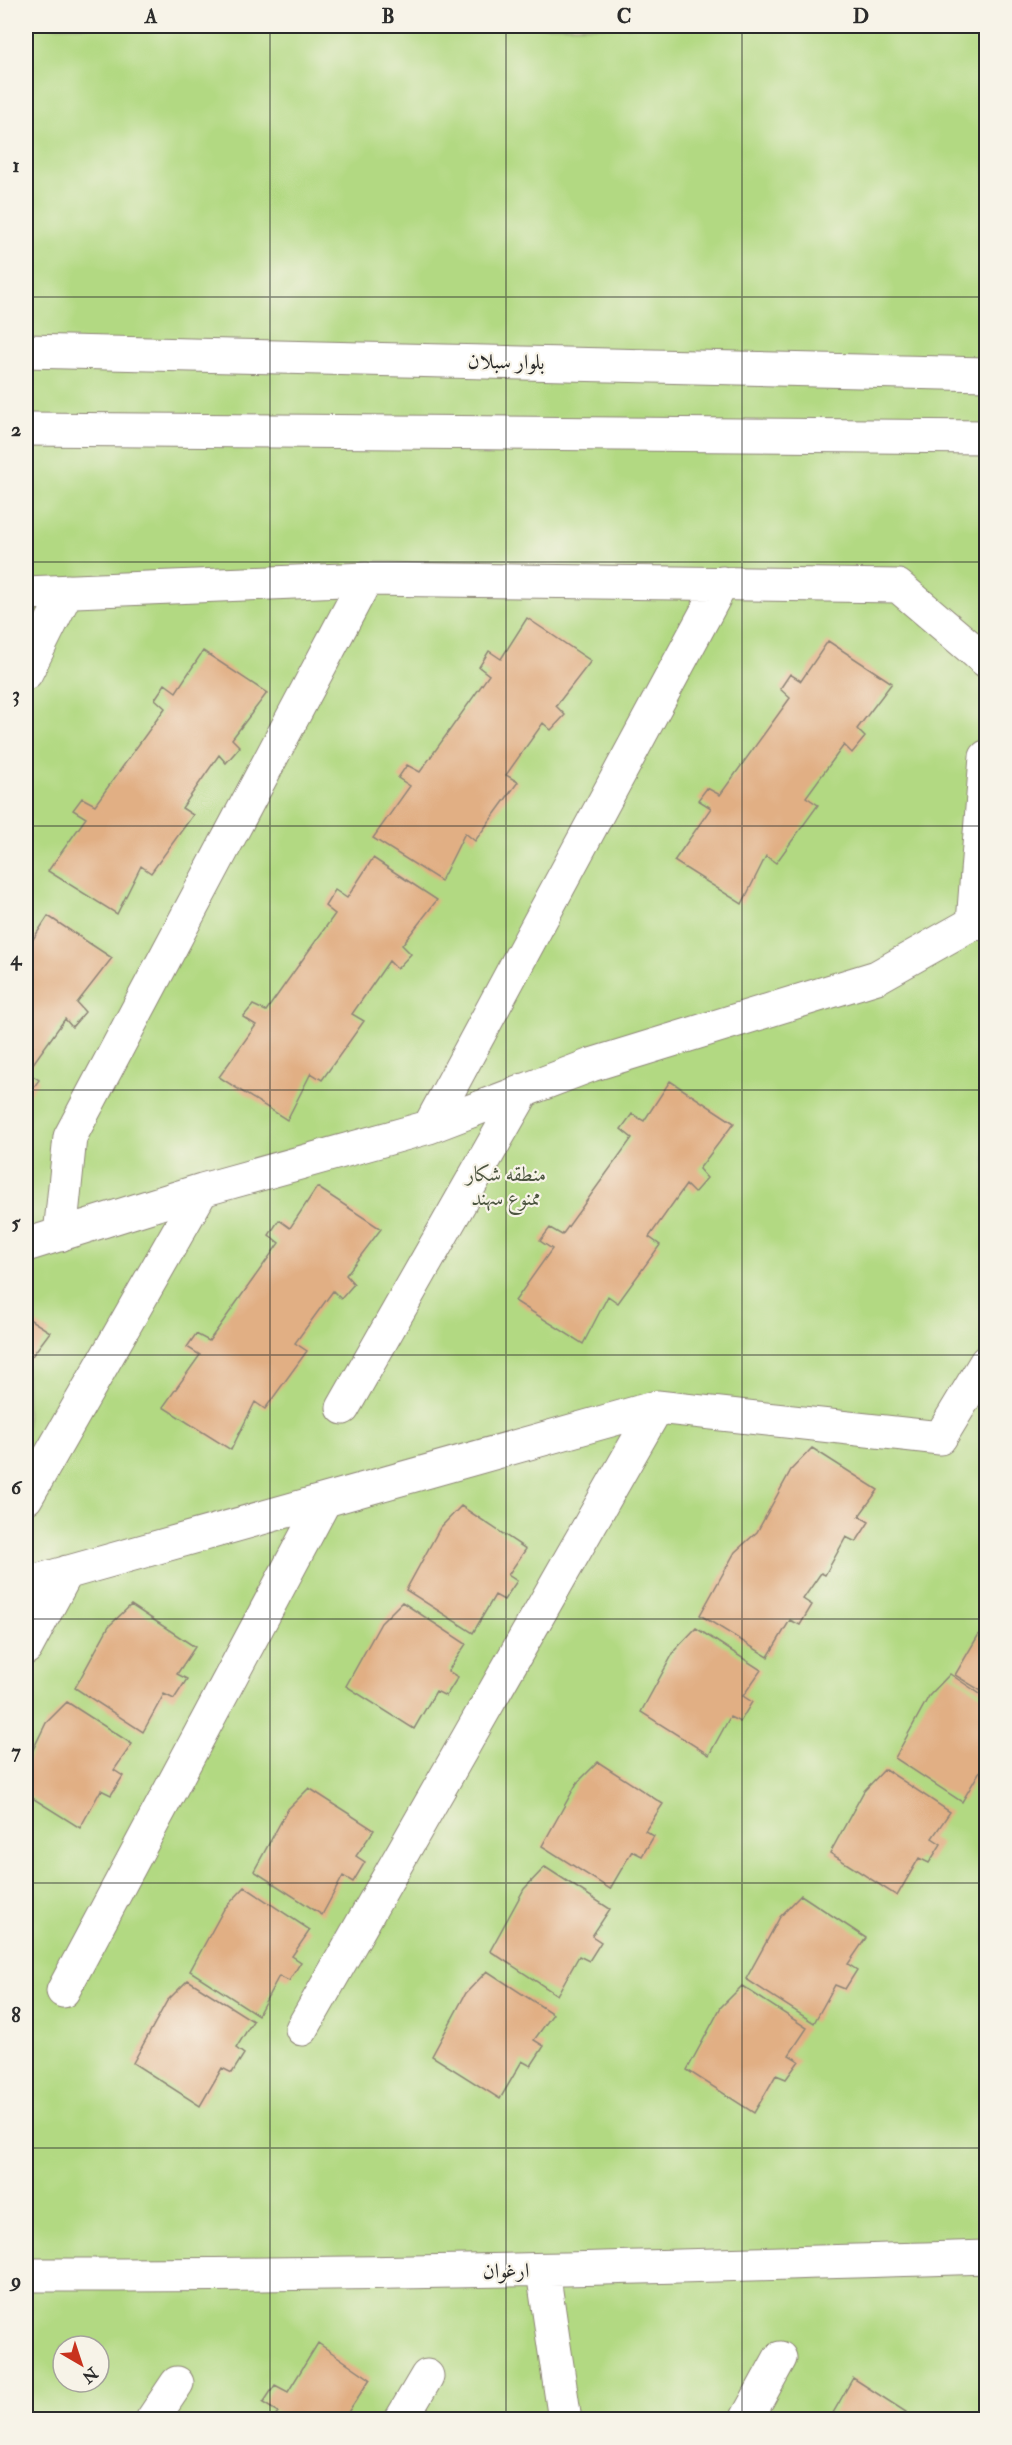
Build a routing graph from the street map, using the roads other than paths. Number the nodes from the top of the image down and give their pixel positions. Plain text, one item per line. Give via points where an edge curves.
1 (26, 351) edge
2 (987, 374) edge
3 (26, 429) edge
4 (987, 437) edge
5 (366, 579) junction
6 (722, 583) junction
7 (67, 591) junction
8 (26, 593) edge
9 (987, 661) edge
10 (26, 673) edge
11 (987, 757) edge
12 (980, 923) edge
13 (524, 1090) junction
14 (429, 1127) junction
15 (202, 1190) junction
16 (60, 1235) junction
17 (26, 1245) edge
18 (987, 1362) edge
19 (657, 1407) junction
20 (344, 1408) dead end
21 (26, 1498) edge
22 (325, 1500) junction
23 (67, 1572) junction
24 (26, 1584) edge
25 (26, 1648) edge
26 (63, 1991) dead end
27 (302, 2029) dead end
28 (987, 2257) edge
29 (543, 2271) junction
30 (26, 2275) edge
31 (780, 2358) dead end
32 (427, 2376) dead end
33 (177, 2383) dead end
34 (153, 2420) edge
35 (401, 2420) edge
36 (565, 2420) edge
37 (746, 2420) edge

1 - 2 street, بلوار سبلان
3 - 4 street
5 - 6 street
5 - 7 street
5 - 16 street via 70,1137
6 - 9 street via 898,586
6 - 14 street
7 - 8 street
7 - 10 street
11 - 12 street
12 - 13 street via 877,977 591,1065
13 - 14 street
13 - 20 street
14 - 15 street
15 - 16 street
15 - 21 street
16 - 17 street
18 - 19 street via 940,1438
19 - 22 street
19 - 27 street
22 - 23 street
22 - 26 street
23 - 24 street
23 - 25 street
28 - 29 street, ارغوان
29 - 30 street, ارغوان
29 - 36 street
31 - 37 street
32 - 35 street
33 - 34 street

